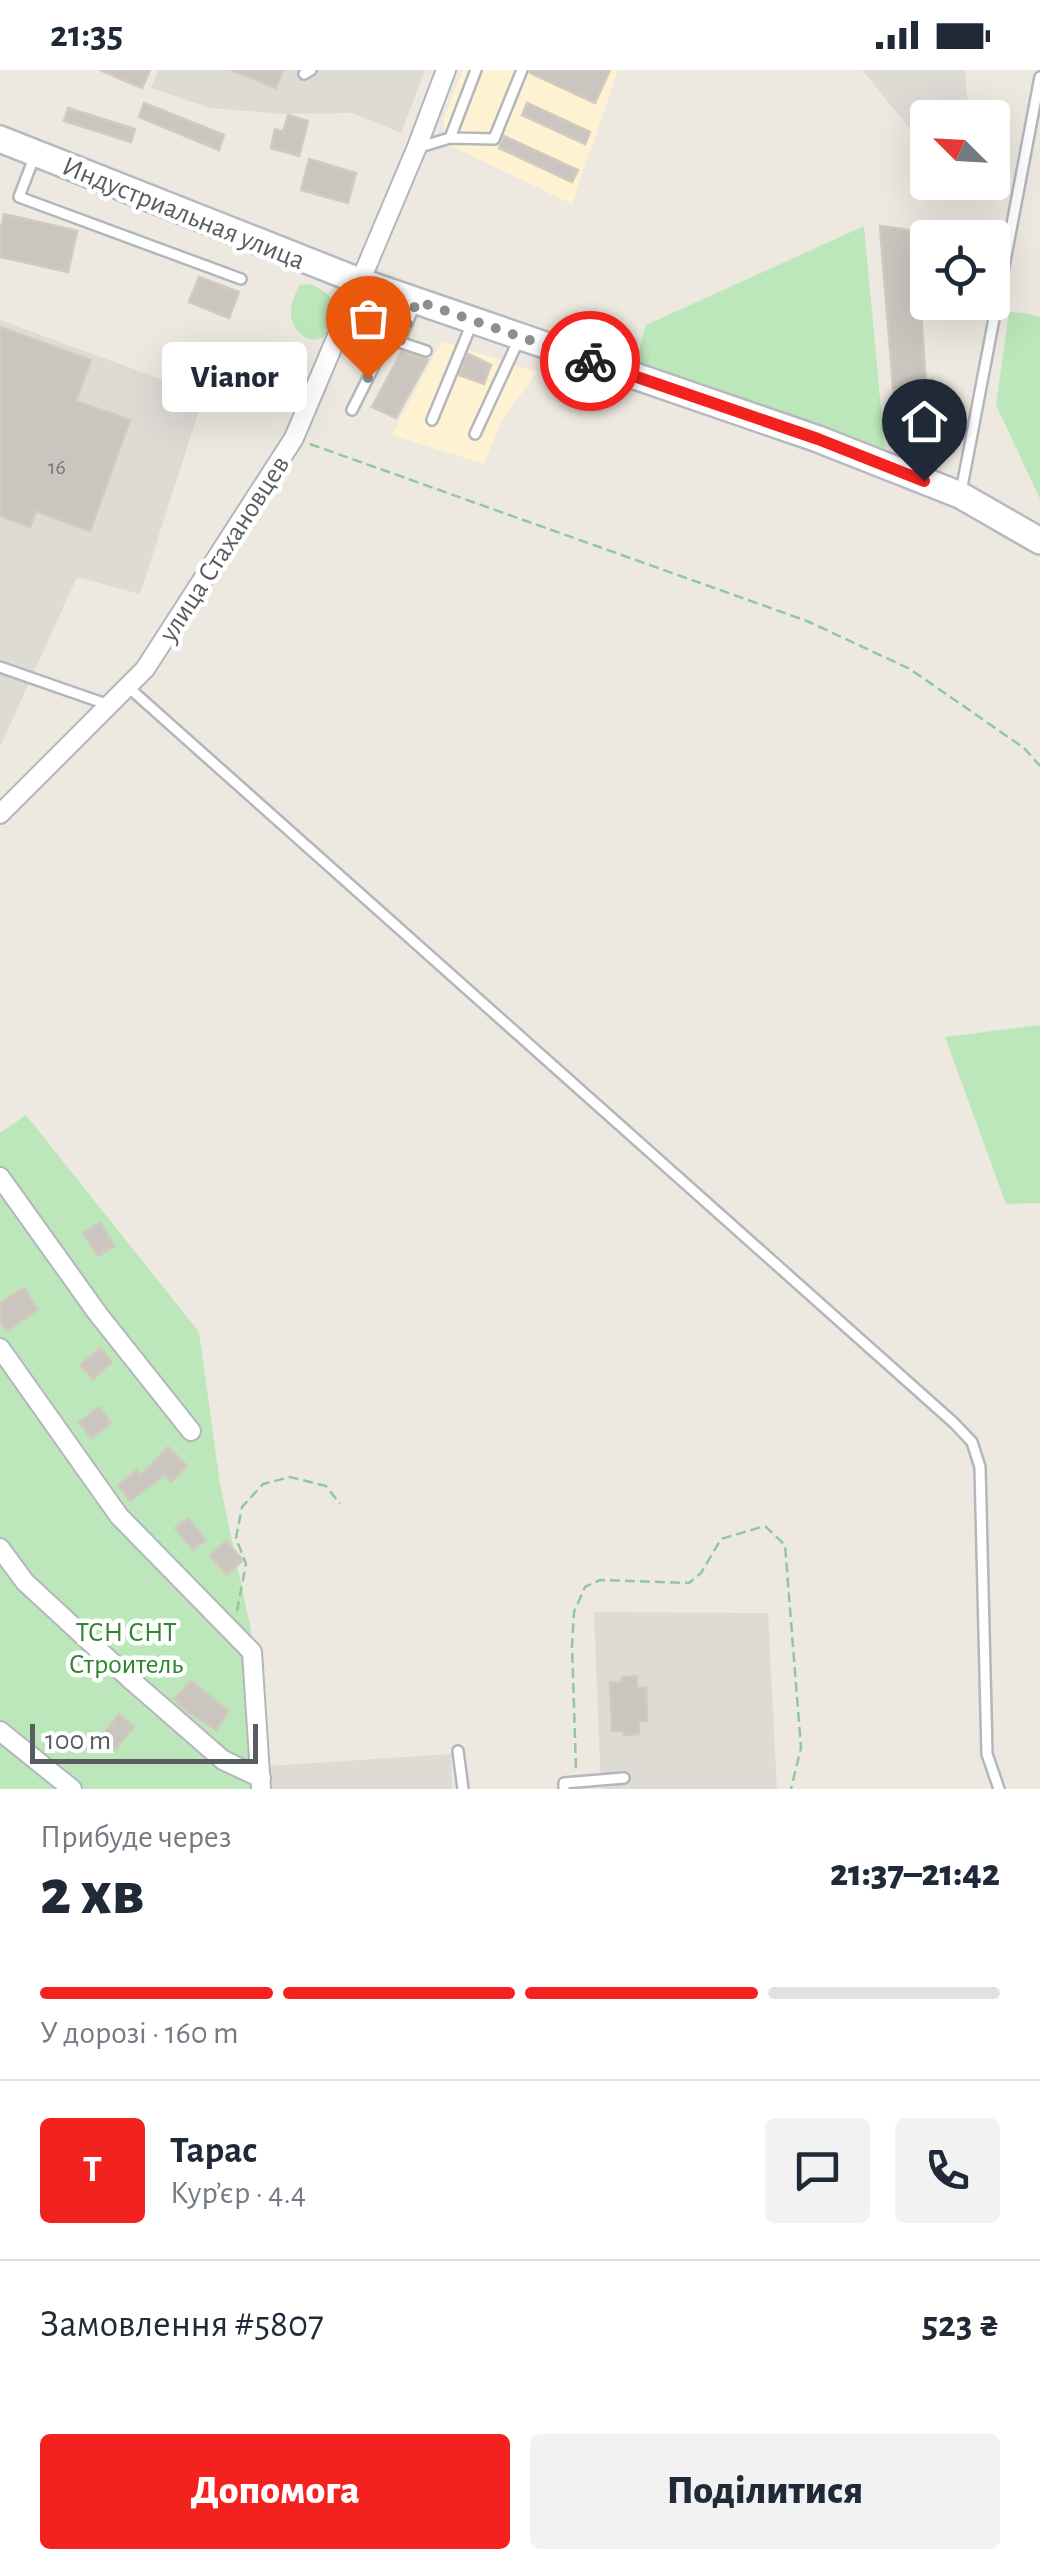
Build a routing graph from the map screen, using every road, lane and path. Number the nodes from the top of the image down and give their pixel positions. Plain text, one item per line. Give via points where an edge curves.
1 (446, 70) edge
2 (476, 70) edge
3 (522, 70) edge
4 (1039, 85) edge
5 (0, 138) edge
6 (450, 138) junction
7 (417, 147) junction
8 (36, 153) junction
9 (241, 278) dead end
10 (359, 282) junction
11 (417, 301) junction
12 (473, 320) junction
13 (339, 329) junction
14 (520, 337) junction
15 (400, 342) junction
16 (384, 346) junction
17 (426, 351) dead end
18 (352, 410) dead end
19 (432, 420) dead end
20 (475, 434) dead end
21 (294, 438) junction
22 (960, 495) junction
23 (1040, 540) edge
24 (0, 667) edge
25 (128, 686) junction
26 (109, 705) junction
27 (1040, 766) edge
28 (0, 814) edge
29 (0, 1177) edge
30 (0, 1348) edge
31 (191, 1431) dead end
32 (340, 1504) dead end
33 (0, 1548) edge
34 (233, 1632) junction
35 (0, 1731) edge
36 (458, 1751) dead end
37 (624, 1778) dead end
38 (576, 1782) junction
39 (261, 1784) edge
40 (72, 1789) edge
41 (464, 1789) edge
42 (564, 1789) edge
43 (792, 1789) edge
44 (999, 1789) edge

1 - 7 street, улица Стахановцев
2 - 6 lane
3 - 6 lane via 494,139
4 - 22 lane
5 - 8 main road, Индустриальная улица
6 - 7 lane
7 - 10 street, улица Стахановцев
8 - 9 lane via 19,197
8 - 10 main road, Индустриальная улица
10 - 11 main road, Индустриальная улица
10 - 13 street, улица Стахановцев
11 - 12 main road, Индустриальная улица
11 - 15 lane
12 - 14 main road, Индустриальная улица
12 - 19 lane
13 - 16 lane
13 - 21 street, улица Стахановцев
14 - 20 lane
14 - 22 main road, Индустриальная улица
15 - 16 lane
15 - 17 lane
16 - 18 lane
21 - 25 street, улица Стахановцев
21 - 27 path via 806,621 910,668
22 - 23 main road, Индустриальная улица
24 - 26 lane
25 - 26 street, улица Стахановцев
25 - 44 lane via 972,1442 980,1467 986,1754
26 - 28 street, улица Стахановцев
29 - 31 street
30 - 34 street via 120,1516
32 - 34 path via 326,1486 290,1477 264,1484 242,1507 236,1538 246,1564
33 - 39 street via 26,1582 157,1702
34 - 39 street via 252,1652
35 - 40 street
36 - 41 lane
37 - 38 lane
38 - 42 lane via 564,1783
38 - 43 path via 572,1646 574,1612 585,1587 600,1580 689,1583 721,1539 765,1526 785,1544 801,1748

